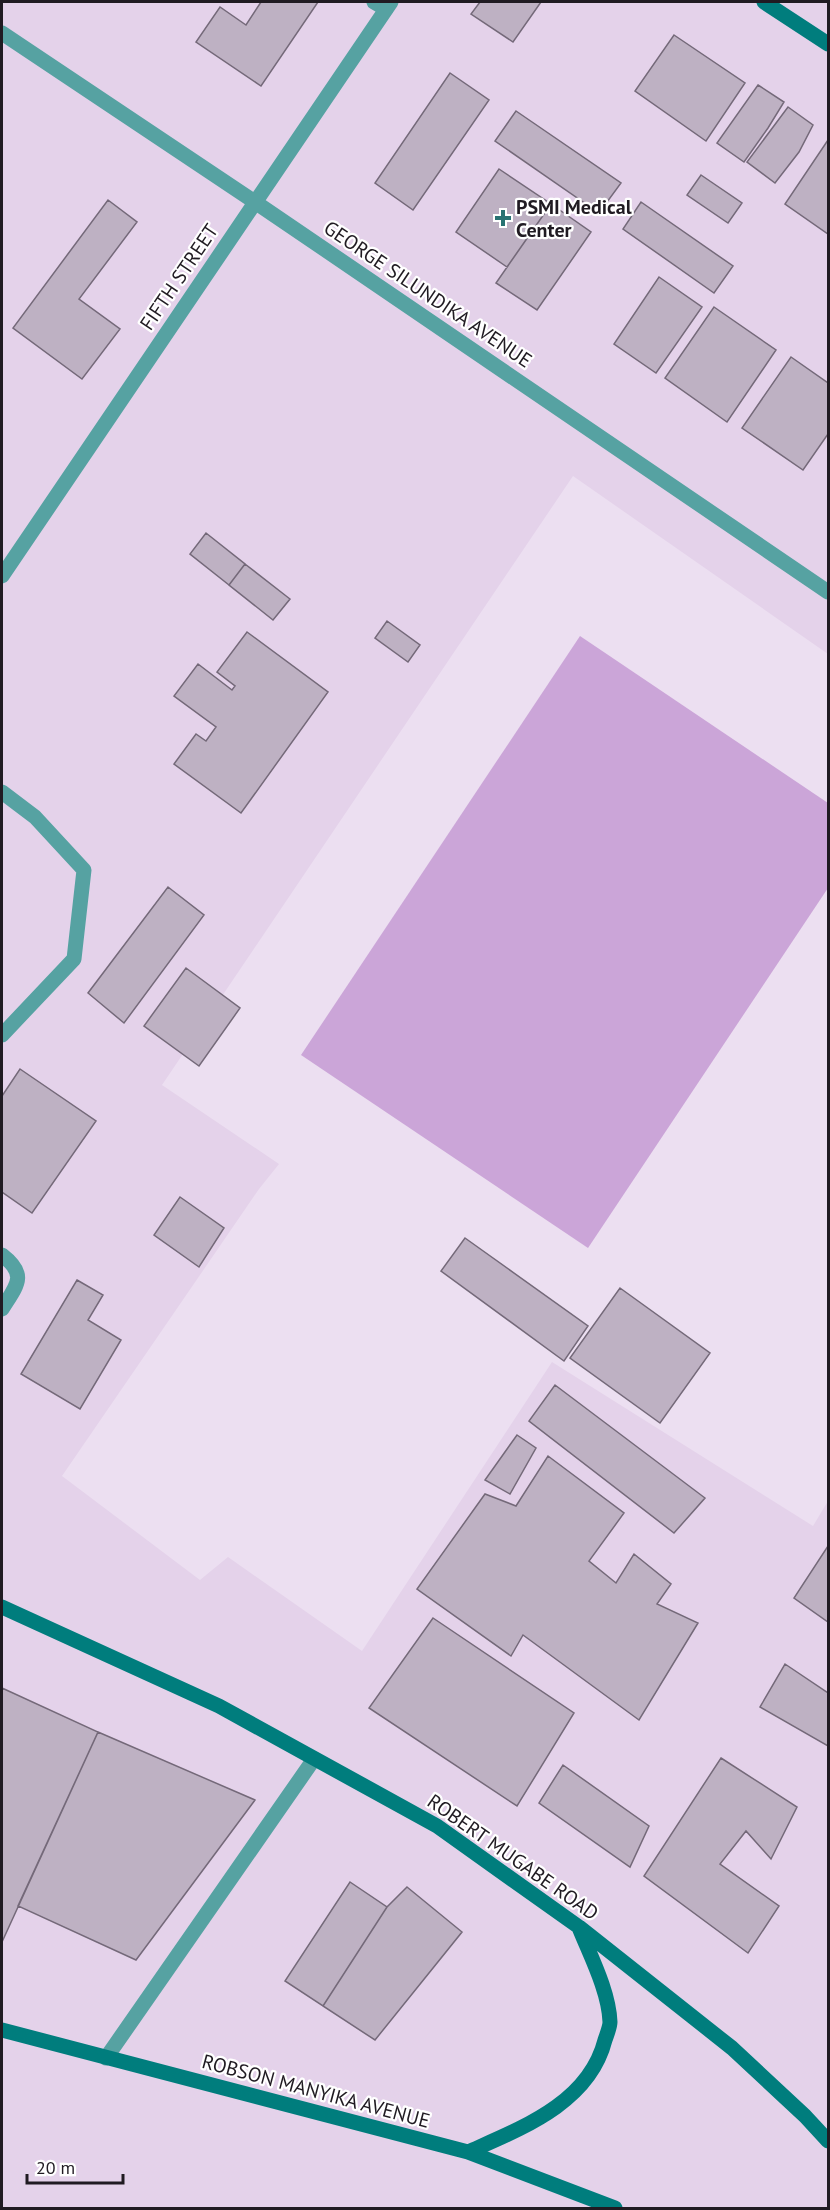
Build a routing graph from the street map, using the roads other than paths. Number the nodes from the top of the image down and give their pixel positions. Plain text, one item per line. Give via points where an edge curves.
1 (764, 2) edge
2 (384, 4) edge
3 (2, 33) edge
4 (828, 44) edge
5 (255, 202) junction
6 (2, 576) edge
7 (828, 592) edge
8 (2, 792) edge
9 (2, 1035) edge
10 (2, 1255) edge
11 (2, 1309) edge
12 (2, 1607) edge
13 (314, 1759) junction
14 (579, 1927) junction
15 (2, 2030) edge
16 (106, 2058) junction
17 (828, 2141) edge
18 (468, 2152) junction
19 (615, 2208) edge

1 - 4 main road
2 - 5 street, FIFTH STREET
3 - 5 street, GEORGE SILUNDIKA AVENUE
5 - 6 street, FIFTH STREET
5 - 7 street, GEORGE SILUNDIKA AVENUE
8 - 9 street via 35,817 84,870 74,959
10 - 11 street via 15,1265 19,1274 18,1284
12 - 13 main road, ROBERT MUGABE ROAD via 219,1706
13 - 14 main road, ROBERT MUGABE ROAD via 437,1826
13 - 16 street
14 - 17 main road, ROBERT MUGABE ROAD via 732,2048
14 - 18 main road via 603,1987 610,2022 602,2054 584,2082 560,2105
15 - 16 main road, ROBSON MANYIKA AVENUE
16 - 18 main road, ROBSON MANYIKA AVENUE
18 - 19 main road, ROBSON MANYIKA AVENUE

